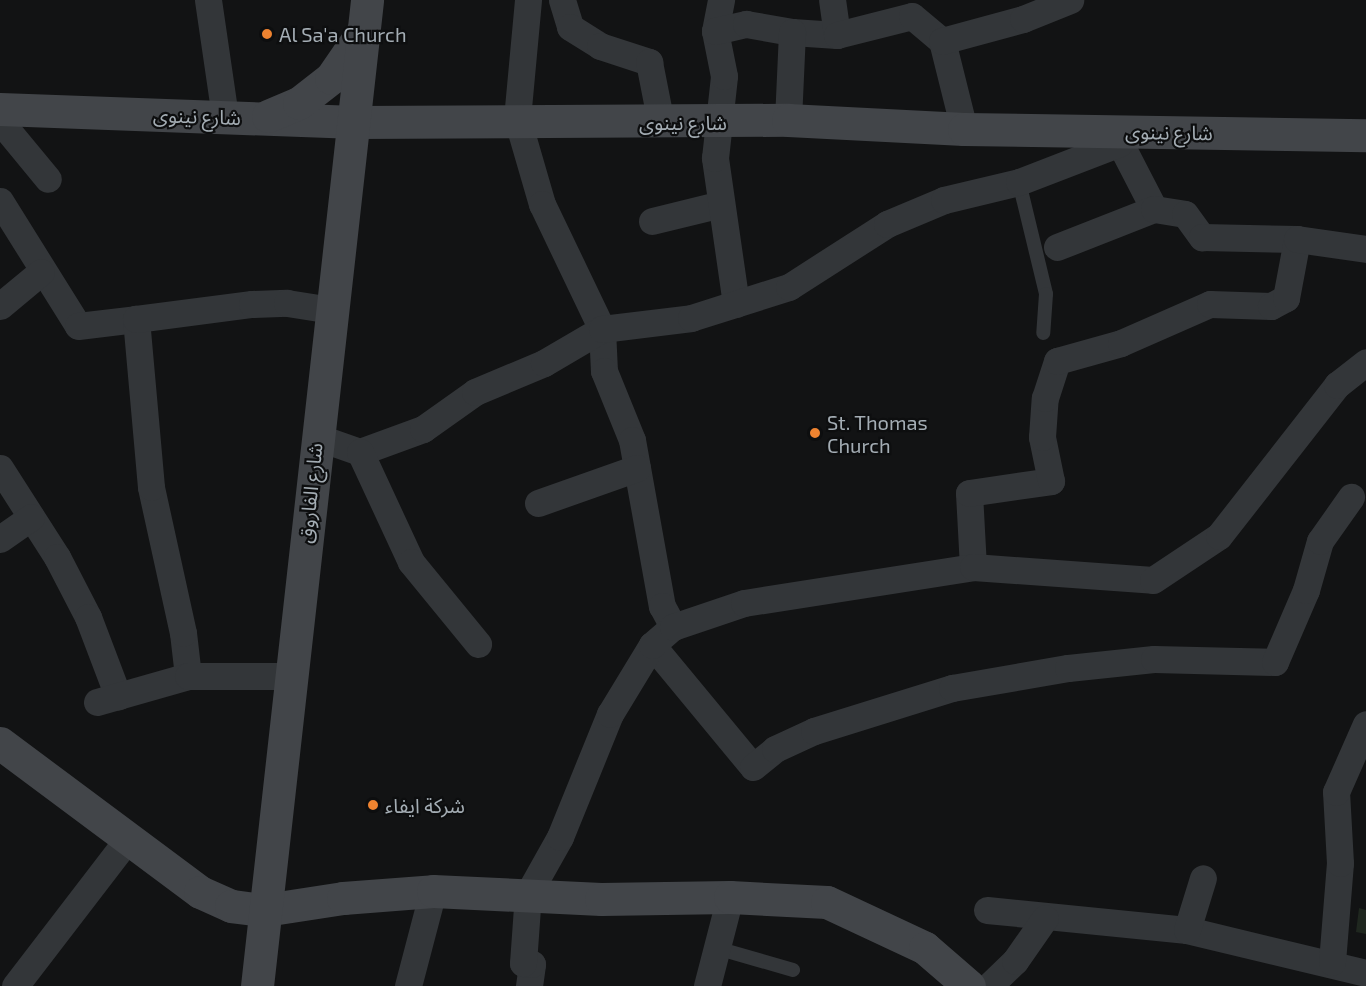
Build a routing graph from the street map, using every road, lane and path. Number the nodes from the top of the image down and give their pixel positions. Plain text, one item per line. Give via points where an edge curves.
1 (208, 0) edge
2 (528, 0) edge
3 (562, 0) edge
4 (721, 0) edge
5 (832, 0) edge
6 (1070, 0) edge
7 (366, 14) edge
8 (715, 31) junction
9 (792, 32) junction
10 (837, 35) junction
11 (942, 41) junction
12 (0, 110) edge
13 (225, 117) junction
14 (261, 118) junction
15 (518, 118) junction
16 (788, 120) junction
17 (0, 121) edge
18 (356, 122) junction
19 (661, 123) junction
20 (717, 123) junction
21 (964, 129) junction
22 (1366, 135) edge
23 (1123, 137) junction
24 (48, 179) dead end
25 (1019, 182) junction
26 (0, 201) edge
27 (721, 204) junction
28 (1154, 209) junction
29 (652, 221) dead end
30 (1297, 239) junction
31 (1058, 247) dead end
32 (1366, 249) edge
33 (41, 272) junction
34 (736, 304) junction
35 (0, 306) edge
36 (331, 310) junction
37 (136, 319) junction
38 (602, 330) junction
39 (1043, 333) dead end
40 (1366, 362) edge
41 (316, 437) junction
42 (360, 452) junction
43 (0, 468) edge
44 (637, 468) junction
45 (1351, 497) dead end
46 (538, 503) dead end
47 (31, 517) junction
48 (0, 539) edge
49 (974, 567) junction
50 (673, 627) junction
51 (478, 644) dead end
52 (652, 645) junction
53 (188, 676) junction
54 (290, 676) junction
55 (1362, 741) edge
56 (0, 743) edge
57 (128, 839) junction
58 (1203, 878) dead end
59 (433, 891) junction
60 (528, 894) junction
61 (730, 897) junction
62 (265, 910) junction
63 (987, 910) dead end
64 (1045, 918) junction
65 (1187, 930) junction
66 (720, 949) junction
67 (1332, 962) junction
68 (793, 970) dead end
69 (1366, 973) edge
70 (15, 986) edge
71 (257, 986) edge
72 (408, 986) edge
73 (529, 986) edge
74 (707, 986) edge
75 (969, 986) edge
76 (989, 986) edge

1 - 13 street
2 - 15 street
3 - 19 street via 570,27 600,46 649,62
4 - 8 street
5 - 10 street
6 - 11 street via 1023,19
7 - 14 main road via 344,63 315,92
7 - 18 main road, شارع الفاروق
8 - 9 street via 746,24
8 - 20 street via 724,76
9 - 10 street
9 - 16 street
10 - 11 street via 912,16
11 - 21 street
12 - 13 main road, شارع نينوى
13 - 14 main road, شارع نينوى
14 - 18 main road, شارع نينوى
15 - 18 main road, شارع نينوى
15 - 19 main road, شارع نينوى
15 - 38 street via 542,204
16 - 20 main road, شارع نينوى
16 - 21 main road, شارع نينوى
17 - 24 street
18 - 36 main road, شارع الفاروق
19 - 20 main road, شارع نينوى
20 - 27 street via 715,158
21 - 23 main road, شارع نينوى
22 - 23 main road, شارع نينوى
23 - 25 street
23 - 28 street
25 - 34 street via 944,200 887,224 789,287
25 - 39 lane via 1046,294
26 - 33 street via 25,238
27 - 29 street
27 - 34 street
28 - 30 street via 1185,214 1202,237
28 - 31 street
30 - 32 street
30 - 49 street via 1286,298 1271,306 1210,304 1121,344 1057,361 1046,398 1042,437 1051,481 969,493
33 - 35 street
33 - 37 street via 78,326
34 - 38 street via 691,318
36 - 37 street via 286,303 252,304
36 - 41 main road, شارع الفاروق
37 - 53 street via 150,477 162,550 180,615
38 - 42 street via 544,363 475,392 423,429
38 - 44 street via 604,371 632,440
40 - 49 street via 1337,385 1219,536 1170,572 1153,580
41 - 42 street
41 - 54 main road, شارع الفاروق
42 - 51 street via 411,562
43 - 47 street
44 - 46 street
44 - 50 street via 662,606
45 - 52 street via 1320,541 1306,590 1275,662 1154,658 952,688 814,731 776,749 753,767
47 - 48 street
47 - 53 street via 88,617 108,699
49 - 50 street via 744,603
50 - 52 street
52 - 60 street via 601,732 560,837
53 - 54 street
54 - 62 main road, شارع الفاروق
55 - 67 street via 1336,792 1340,863
56 - 57 main road
57 - 62 main road via 215,901
57 - 70 street
58 - 65 street
59 - 60 main road
59 - 62 main road via 343,898
59 - 72 street
60 - 61 main road via 601,899
60 - 73 street via 523,963 532,963
61 - 66 street
61 - 75 main road via 827,902 925,948
62 - 71 main road, شارع الفاروق
63 - 64 street
64 - 65 street
64 - 76 street via 1015,961
65 - 67 street
66 - 68 lane
66 - 74 street
67 - 69 street

